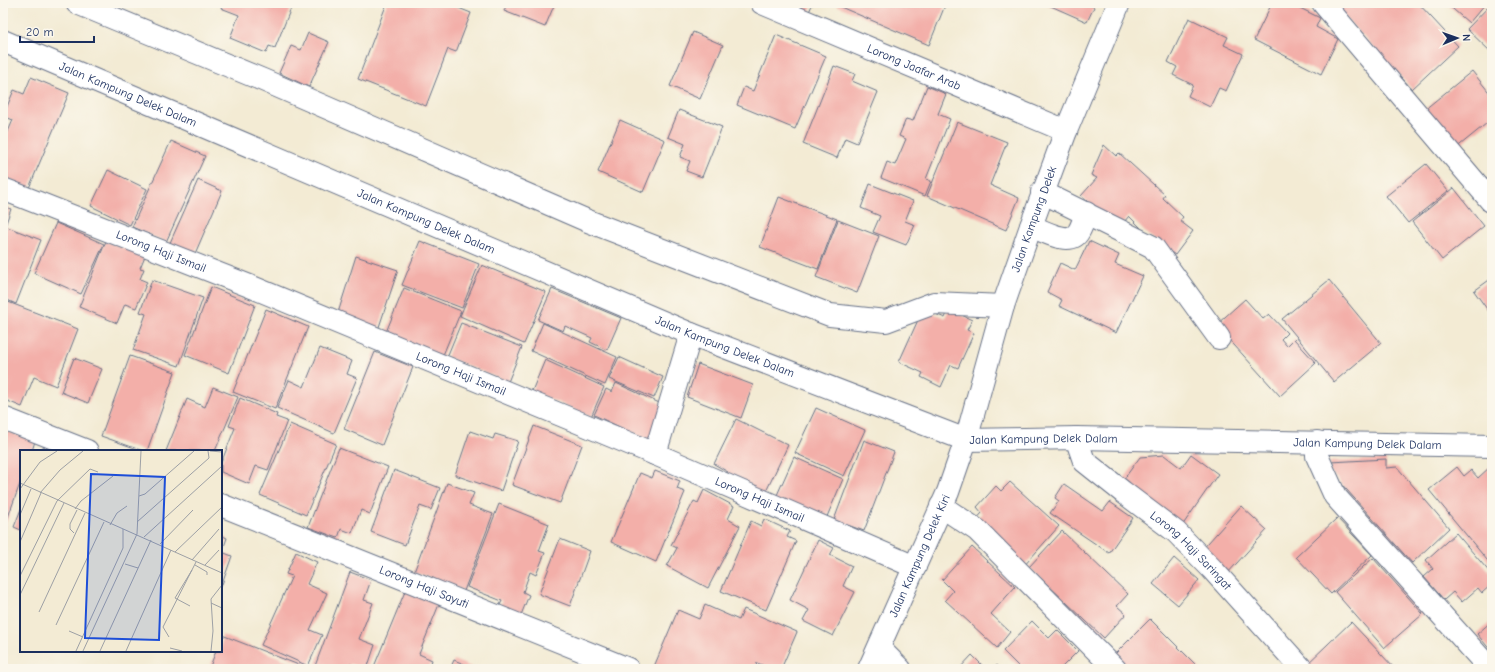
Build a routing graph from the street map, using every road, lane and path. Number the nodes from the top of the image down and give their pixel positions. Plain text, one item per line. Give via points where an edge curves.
1 (77, 3) edge
2 (762, 3) edge
3 (1119, 3) edge
4 (1323, 3) edge
5 (3, 41) edge
6 (1066, 131) junction
7 (3, 189) edge
8 (1042, 192) junction
9 (1491, 201) dead end
10 (1086, 213) junction
11 (1030, 226) junction
12 (1003, 306) junction
13 (691, 334) junction
14 (1220, 338) dead end
15 (3, 418) edge
16 (1076, 438) junction
17 (966, 440) junction
18 (1317, 442) junction
19 (1492, 446) edge
20 (84, 450) edge
21 (655, 454) junction
22 (222, 505) edge
23 (941, 506) junction
24 (915, 568) junction
25 (879, 648) junction
26 (628, 669) edge
27 (869, 669) edge
28 (900, 669) edge
29 (1115, 669) edge
30 (1302, 669) edge
31 (1490, 669) edge

1 - 12 street via 270,83 588,221 830,315 886,321 934,303
2 - 6 street, Lorong Jaafar Arab
3 - 6 street, Jalan Kampung Delek
4 - 9 street
5 - 13 street, Jalan Kampung Delek Dalam
6 - 8 street, Jalan Kampung Delek
7 - 21 street, Lorong Haji Ismail via 259,290
8 - 10 street
8 - 11 street, Jalan Kampung Delek
10 - 11 street via 1079,232 1071,238 1063,238
10 - 14 street via 1153,247
11 - 12 street, Jalan Kampung Delek
12 - 17 street, Jalan Kampung Delek
13 - 17 street, Jalan Kampung Delek Dalam
13 - 21 street
15 - 20 street
16 - 17 street, Jalan Kampung Delek Dalam
16 - 18 street, Jalan Kampung Delek Dalam
16 - 30 street, Lorong Haji Saringat via 1084,461 1176,532
17 - 23 street, Jalan Kampung Delek Kiri
18 - 19 street, Jalan Kampung Delek Dalam
18 - 31 street via 1317,456 1335,496
21 - 24 street, Lorong Haji Ismail
22 - 26 street, Lorong Haji Sayuti
23 - 24 street, Jalan Kampung Delek Kiri
23 - 29 street via 977,530
24 - 25 street, Jalan Kampung Delek Kiri
25 - 27 street, Jalan Kampung Delek Kiri
25 - 28 street

